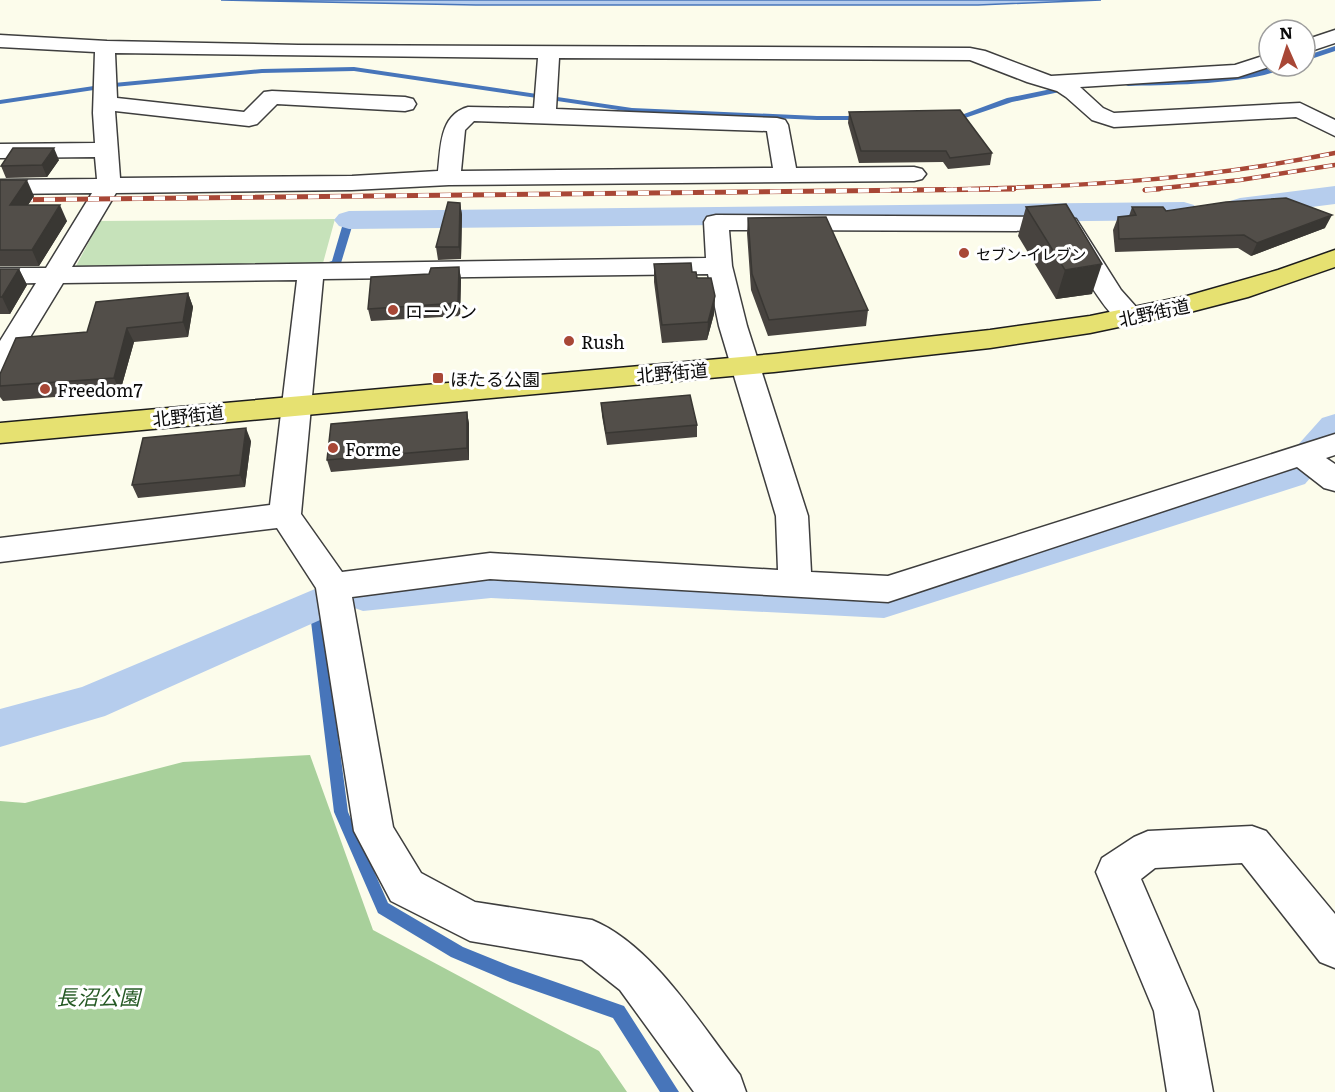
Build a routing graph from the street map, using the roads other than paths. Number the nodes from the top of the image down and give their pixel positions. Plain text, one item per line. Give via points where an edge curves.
1 (1335, 36) edge
2 (0, 41) edge
3 (1317, 43) edge
4 (107, 47) junction
5 (549, 52) junction
6 (1258, 78) edge
7 (1052, 82) junction
8 (1255, 82) junction
9 (107, 104) junction
10 (405, 104) dead end
11 (1300, 110) junction
12 (545, 115) junction
13 (1335, 129) edge
14 (106, 150) junction
15 (0, 151) edge
16 (914, 174) dead end
17 (786, 175) junction
18 (449, 178) junction
19 (109, 185) junction
20 (0, 187) edge
21 (1335, 258) edge
22 (719, 266) junction
23 (311, 272) junction
24 (54, 275) junction
25 (0, 276) edge
26 (1132, 318) junction
27 (0, 364) edge
28 (747, 366) junction
29 (295, 405) junction
30 (0, 433) edge
31 (1335, 444) edge
32 (1303, 456) junction
33 (1335, 480) edge
34 (285, 515) junction
35 (2, 556) edge
36 (795, 583) junction
37 (333, 586) junction
38 (1335, 946) edge
39 (723, 1092) edge
40 (1190, 1092) edge

1 - 3 street
2 - 4 street
4 - 5 street
4 - 9 street via 103,56
5 - 7 street via 970,54
5 - 12 street
6 - 8 street
7 - 8 street
7 - 11 street via 1074,92 1101,118 1114,120
8 - 11 street
9 - 10 street via 249,119 272,97
9 - 14 street
11 - 13 street
12 - 17 street via 777,125
12 - 18 street via 468,114 454,129
14 - 15 street
14 - 19 street
16 - 17 street
17 - 18 street
18 - 19 street via 352,183
19 - 20 street
19 - 24 street
21 - 26 main road, 北野街道 via 1259,285
22 - 23 street
22 - 26 street via 716,222 1067,224 1110,294
22 - 28 street
23 - 24 street
23 - 29 street
24 - 25 street
24 - 27 street
26 - 28 main road, 北野街道 via 990,340
28 - 29 main road, 北野街道
28 - 36 street via 792,516
29 - 30 main road, 北野街道
29 - 34 street
31 - 32 street
32 - 33 street
32 - 36 street via 888,589
34 - 35 street
34 - 37 street
36 - 37 street via 490,566
37 - 39 street via 374,831 406,887 470,921 592,941 635,975
38 - 40 street via 1252,844 1148,850 1117,873 1176,1011

